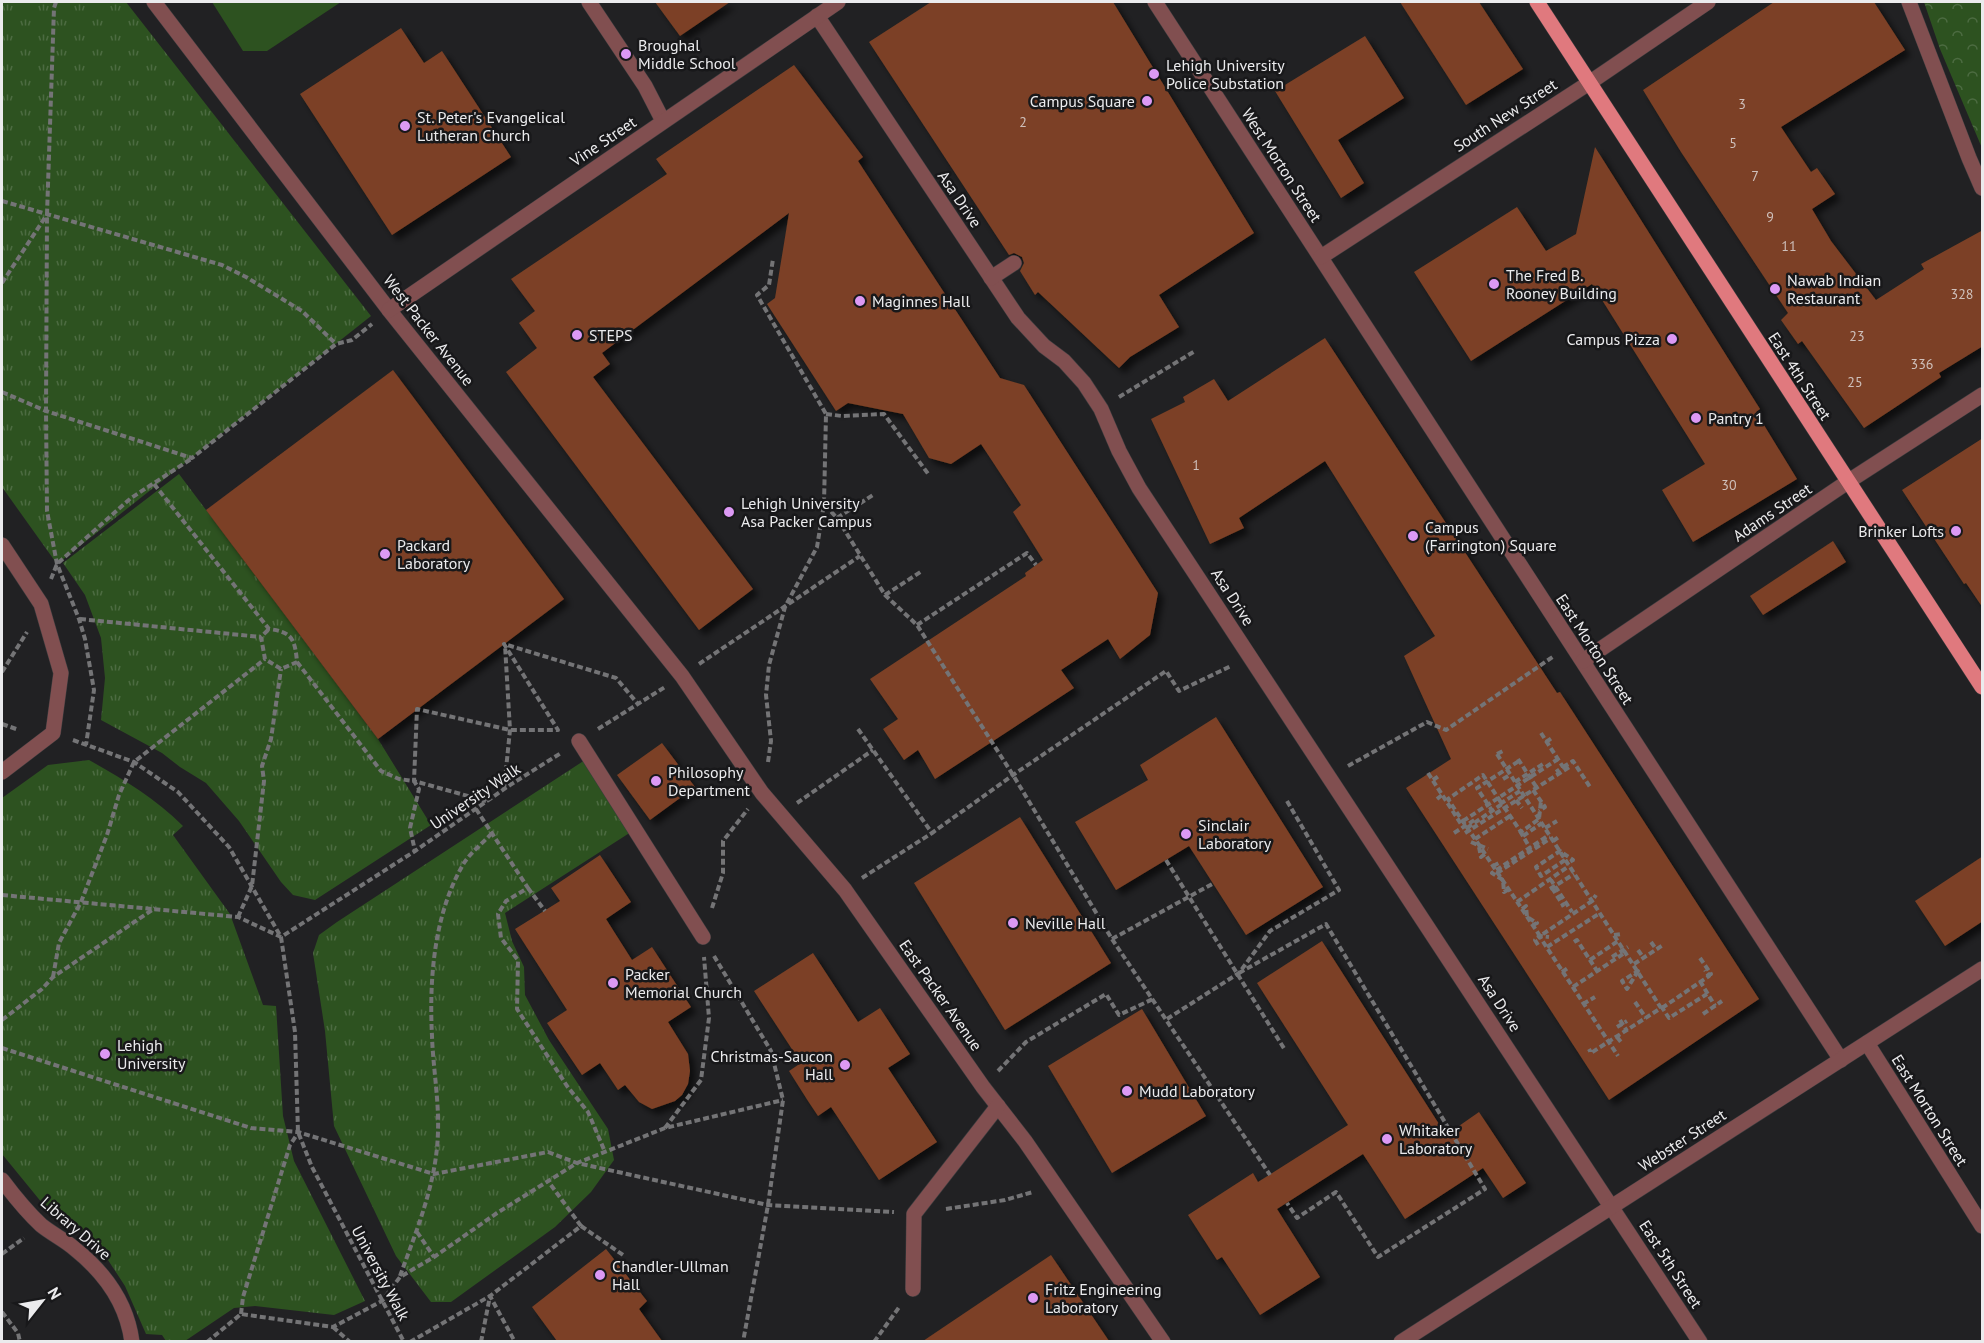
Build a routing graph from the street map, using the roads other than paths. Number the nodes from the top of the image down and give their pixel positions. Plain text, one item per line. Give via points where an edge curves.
1 (154, 2) edge
2 (589, 2) edge
3 (838, 2) edge
4 (1155, 2) edge
5 (1537, 2) edge
6 (1708, 2) edge
7 (1909, 2) edge
8 (817, 16) junction
9 (1589, 83) junction
10 (663, 121) junction
11 (1983, 188) edge
12 (1320, 257) junction
13 (1014, 263) dead end
14 (991, 278) junction
15 (389, 310) junction
16 (1983, 395) edge
17 (1849, 482) junction
18 (2, 545) edge
19 (1583, 661) junction
20 (682, 675) joint
21 (1983, 687) edge
22 (579, 741) road end
23 (2, 772) edge
24 (703, 937) road end
25 (1983, 969) edge
26 (1867, 1043) junction
27 (1840, 1060) junction
28 (998, 1106) junction
29 (2, 1180) edge
30 (1612, 1206) junction
31 (1983, 1226) edge
32 (913, 1289) road end
33 (132, 1341) edge
34 (1163, 1341) edge
35 (1401, 1341) edge
36 (1700, 1341) edge

1 - 15 street, West Packer Avenue
2 - 10 street via 645,86
3 - 8 street, Vine Street
4 - 12 street, West Morton Street
5 - 9 main road, East 4th Street
6 - 9 street, South New Street
7 - 11 street
8 - 10 street, Vine Street
8 - 14 street, Asa Drive
9 - 12 street, South New Street
9 - 17 main road, East 4th Street
10 - 15 street, Vine Street
12 - 19 street, East Morton Street
13 - 14 street
14 - 30 street, Asa Drive via 1018,318 1084,383 1139,488
15 - 20 street, West Packer Avenue
16 - 17 street, Adams Street
17 - 19 street, Adams Street
17 - 21 main road, East 4th Street
18 - 23 street via 41,604 62,673 53,733
19 - 27 street, East Morton Street
20 - 28 street, East Packer Avenue via 762,793 845,890
22 - 24 street
25 - 26 street, Webster Street
26 - 27 street, Webster Street
26 - 31 street, East Morton Street
27 - 30 street, Webster Street
28 - 32 street via 914,1214
28 - 34 street, East Packer Avenue
29 - 33 street, Library Drive via 42,1225 102,1274 124,1307
30 - 35 street, Webster Street
30 - 36 street, East 5th Street

